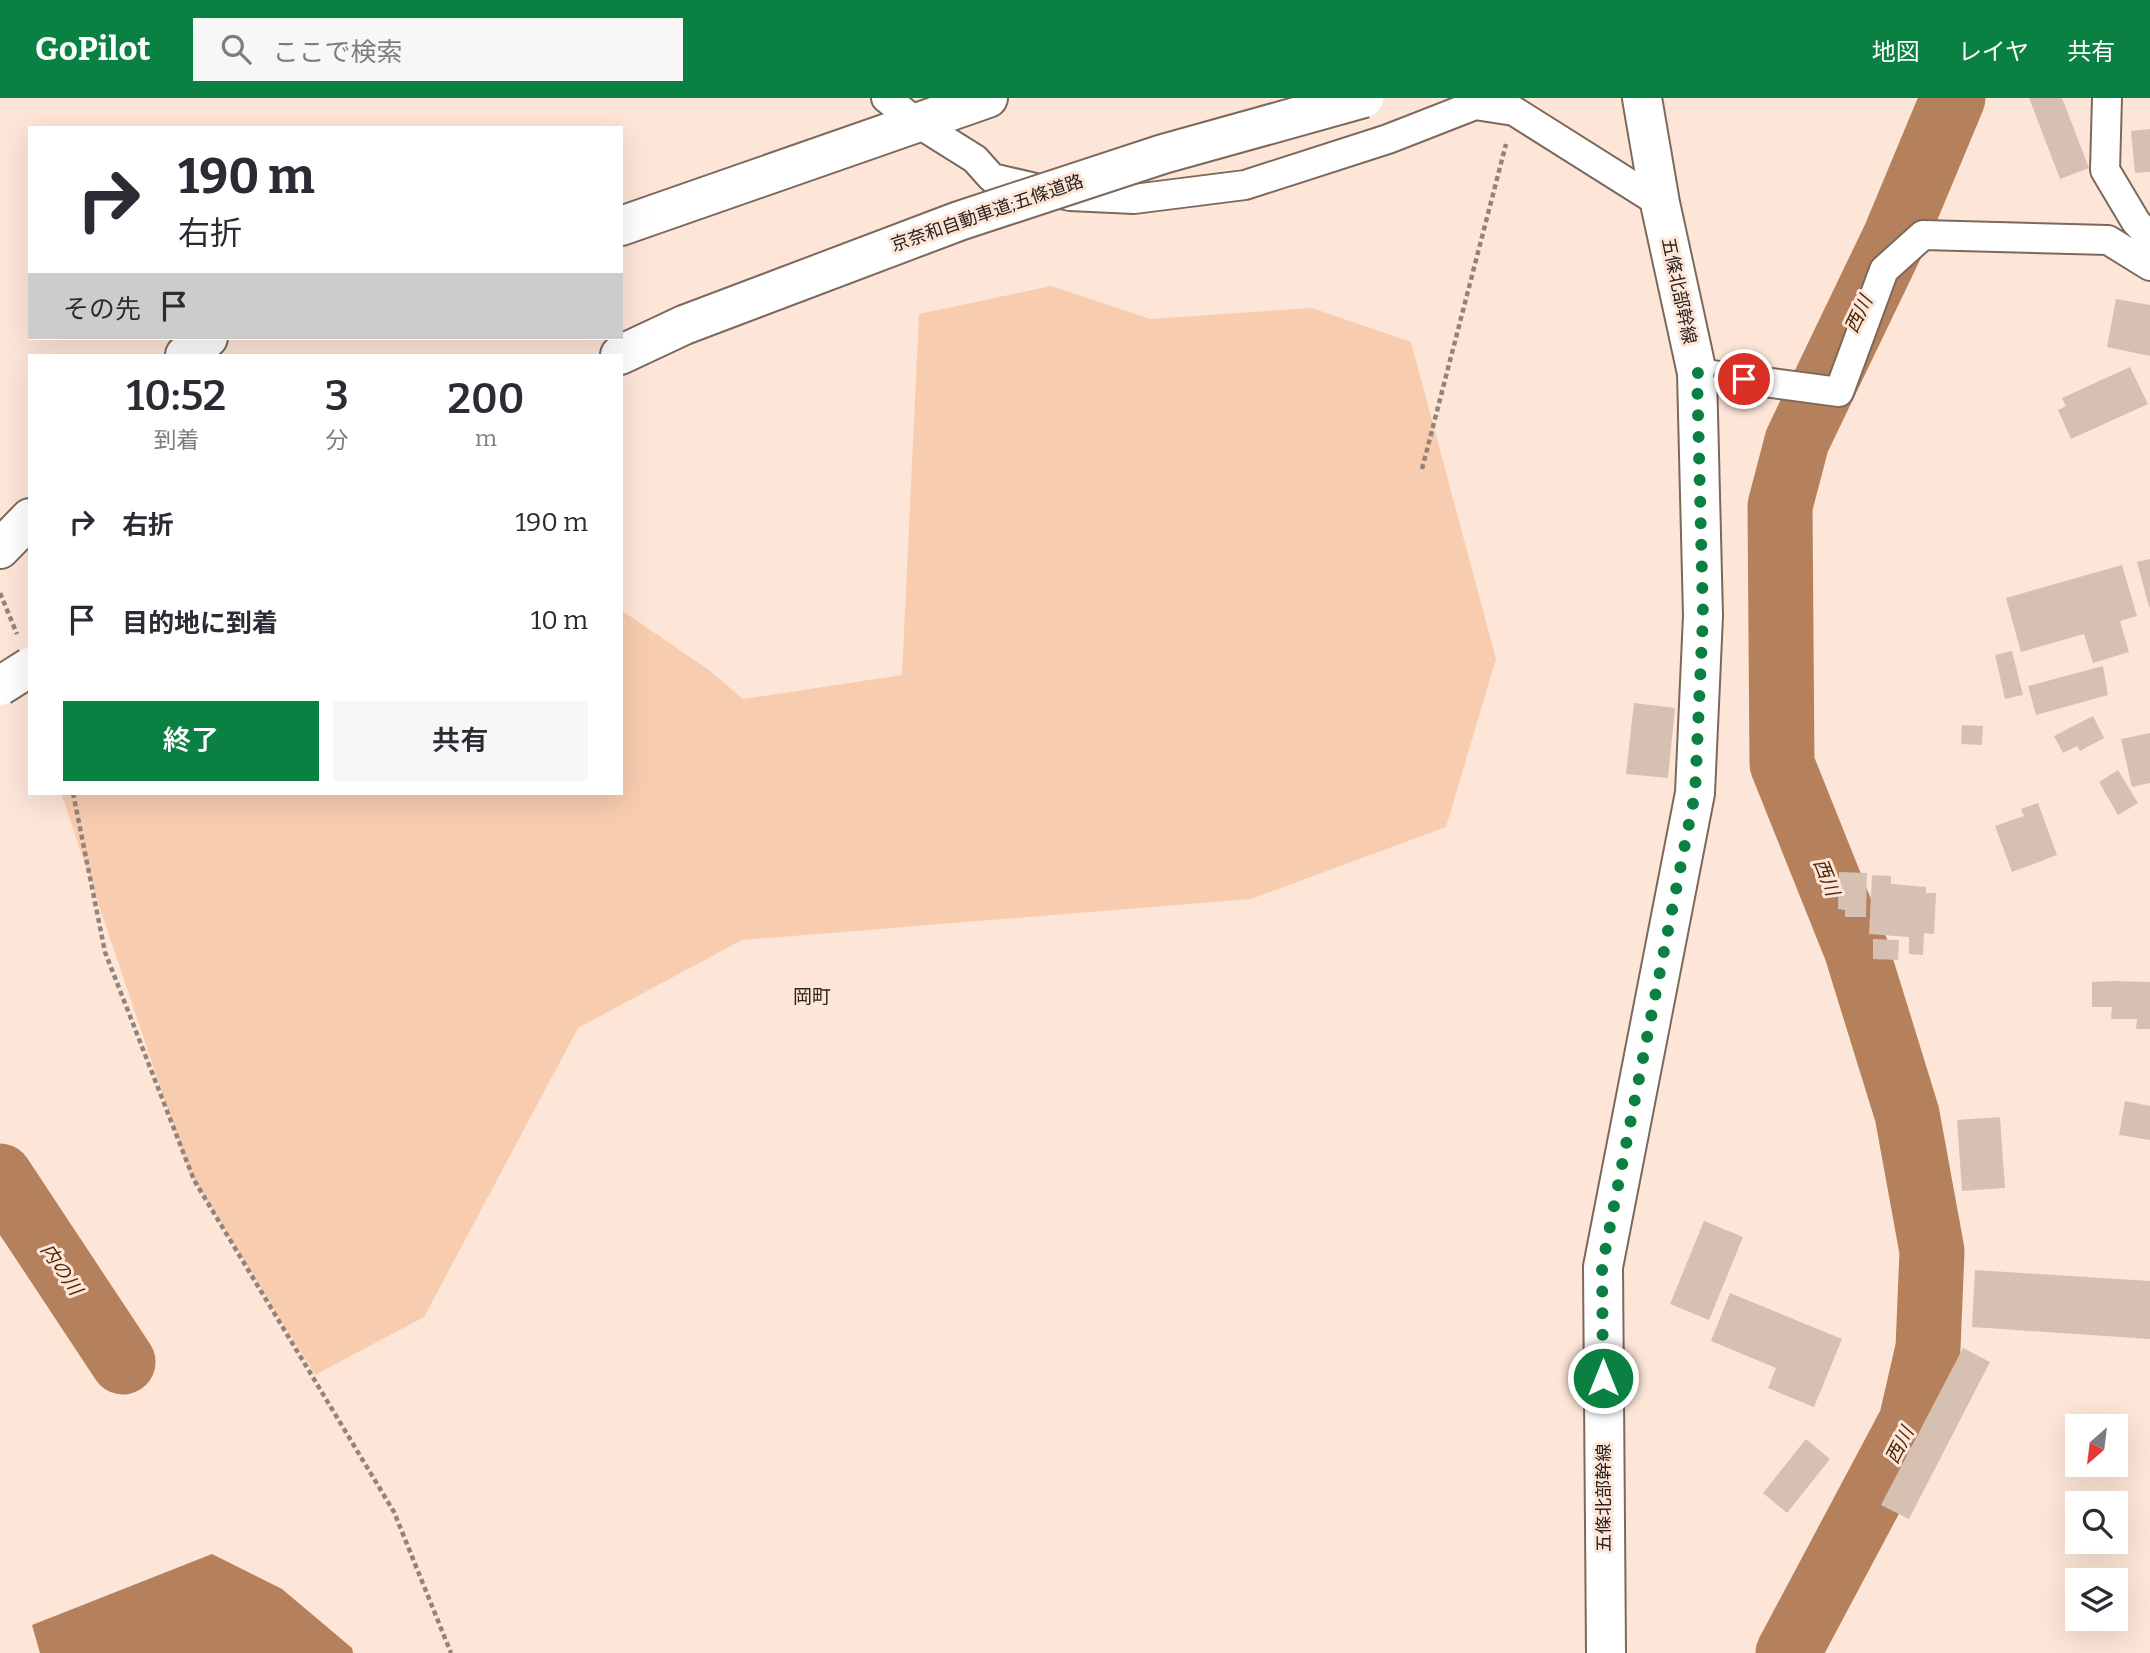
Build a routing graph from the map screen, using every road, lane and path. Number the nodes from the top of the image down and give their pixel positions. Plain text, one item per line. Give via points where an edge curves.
1 (886, 98) edge
2 (988, 98) edge
3 (1364, 98) edge
4 (1642, 98) edge
5 (2107, 98) edge
6 (1514, 111) junction
7 (916, 122) junction
8 (1660, 203) junction
9 (623, 225) edge
10 (2150, 237) edge
11 (2150, 266) edge
12 (205, 340) edge
13 (185, 354) edge
14 (622, 354) edge
15 (1697, 373) junction
16 (1422, 469) dead end
17 (28, 520) edge
18 (0, 549) edge
19 (28, 668) edge
20 (0, 686) edge
21 (73, 795) edge
22 (451, 1653) edge
23 (1606, 1653) edge

1 - 7 street
2 - 7 main road
3 - 14 main road, 京奈和自動車道;五條道路, bridge via 1163,154 959,221
4 - 8 main road, 五條北部幹線
5 - 10 street via 2105,170
6 - 7 street via 1475,105 1245,186 1134,199 1070,196 992,178 975,159
6 - 8 street
6 - 16 path
7 - 9 main road
8 - 15 main road, 五條北部幹線
11 - 15 street via 2108,240 1923,235 1884,270 1839,392
12 - 13 main road
15 - 23 main road, 五條北部幹線 via 1703,616 1695,793 1602,1267
17 - 18 main road
19 - 20 main road, bridge
21 - 22 path via 104,952 194,1180 394,1512

